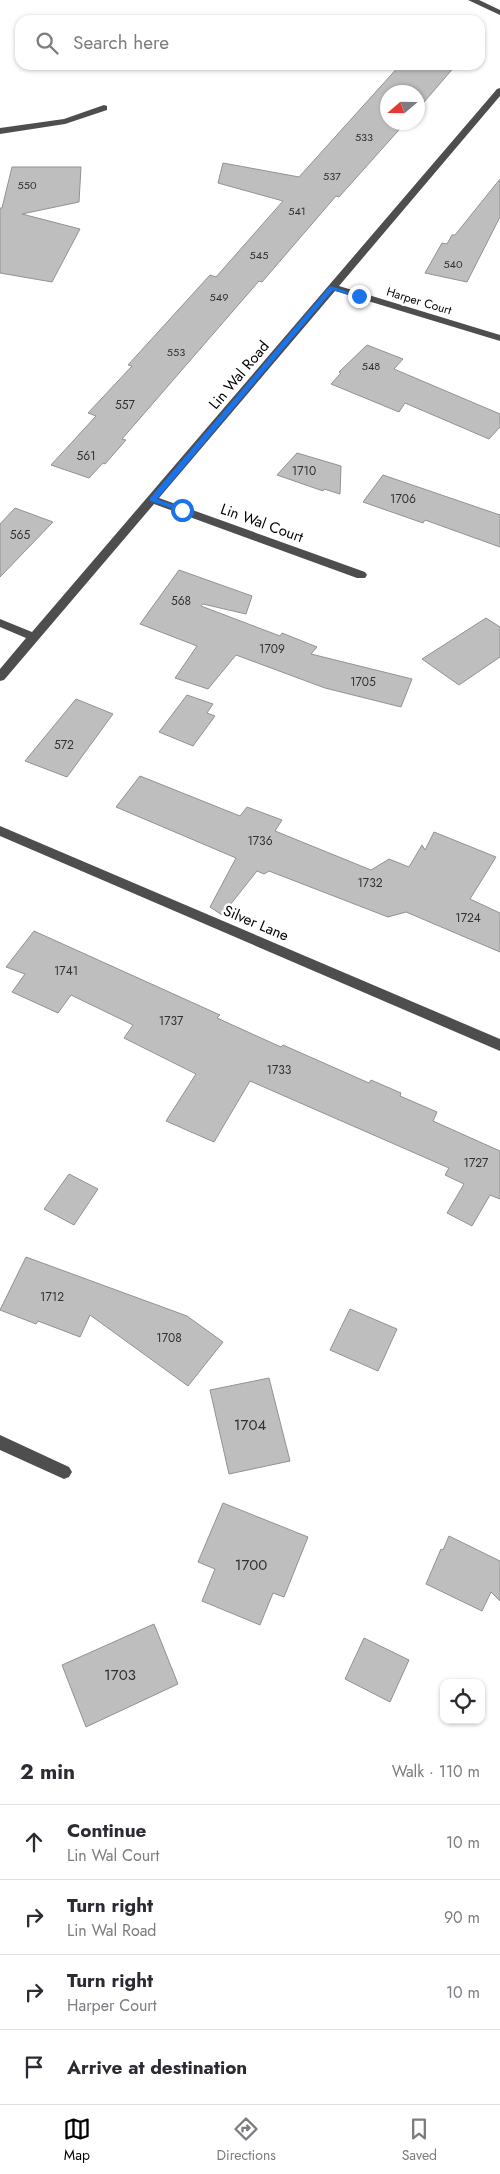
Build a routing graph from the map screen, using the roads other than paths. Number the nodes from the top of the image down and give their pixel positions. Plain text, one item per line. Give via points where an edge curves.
1 (472, 0) edge
2 (500, 13) edge
3 (500, 91) edge
4 (104, 108) dead end
5 (0, 131) edge
6 (332, 288) junction
7 (500, 338) edge
8 (153, 500) junction
9 (361, 575) dead end
10 (0, 623) edge
11 (34, 637) junction
12 (0, 677) edge
13 (0, 831) edge
14 (500, 1045) edge
15 (0, 1442) edge
16 (64, 1472) dead end

1 - 2 street
3 - 6 street, Lin Wal Road
4 - 5 street via 80,119 52,126
6 - 7 street, Harper Court
6 - 8 street, Lin Wal Road
8 - 9 street, Lin Wal Court
8 - 11 street, Lin Wal Road
10 - 11 street
11 - 12 street, Lin Wal Road
13 - 14 street, Silver Lane
15 - 16 street

